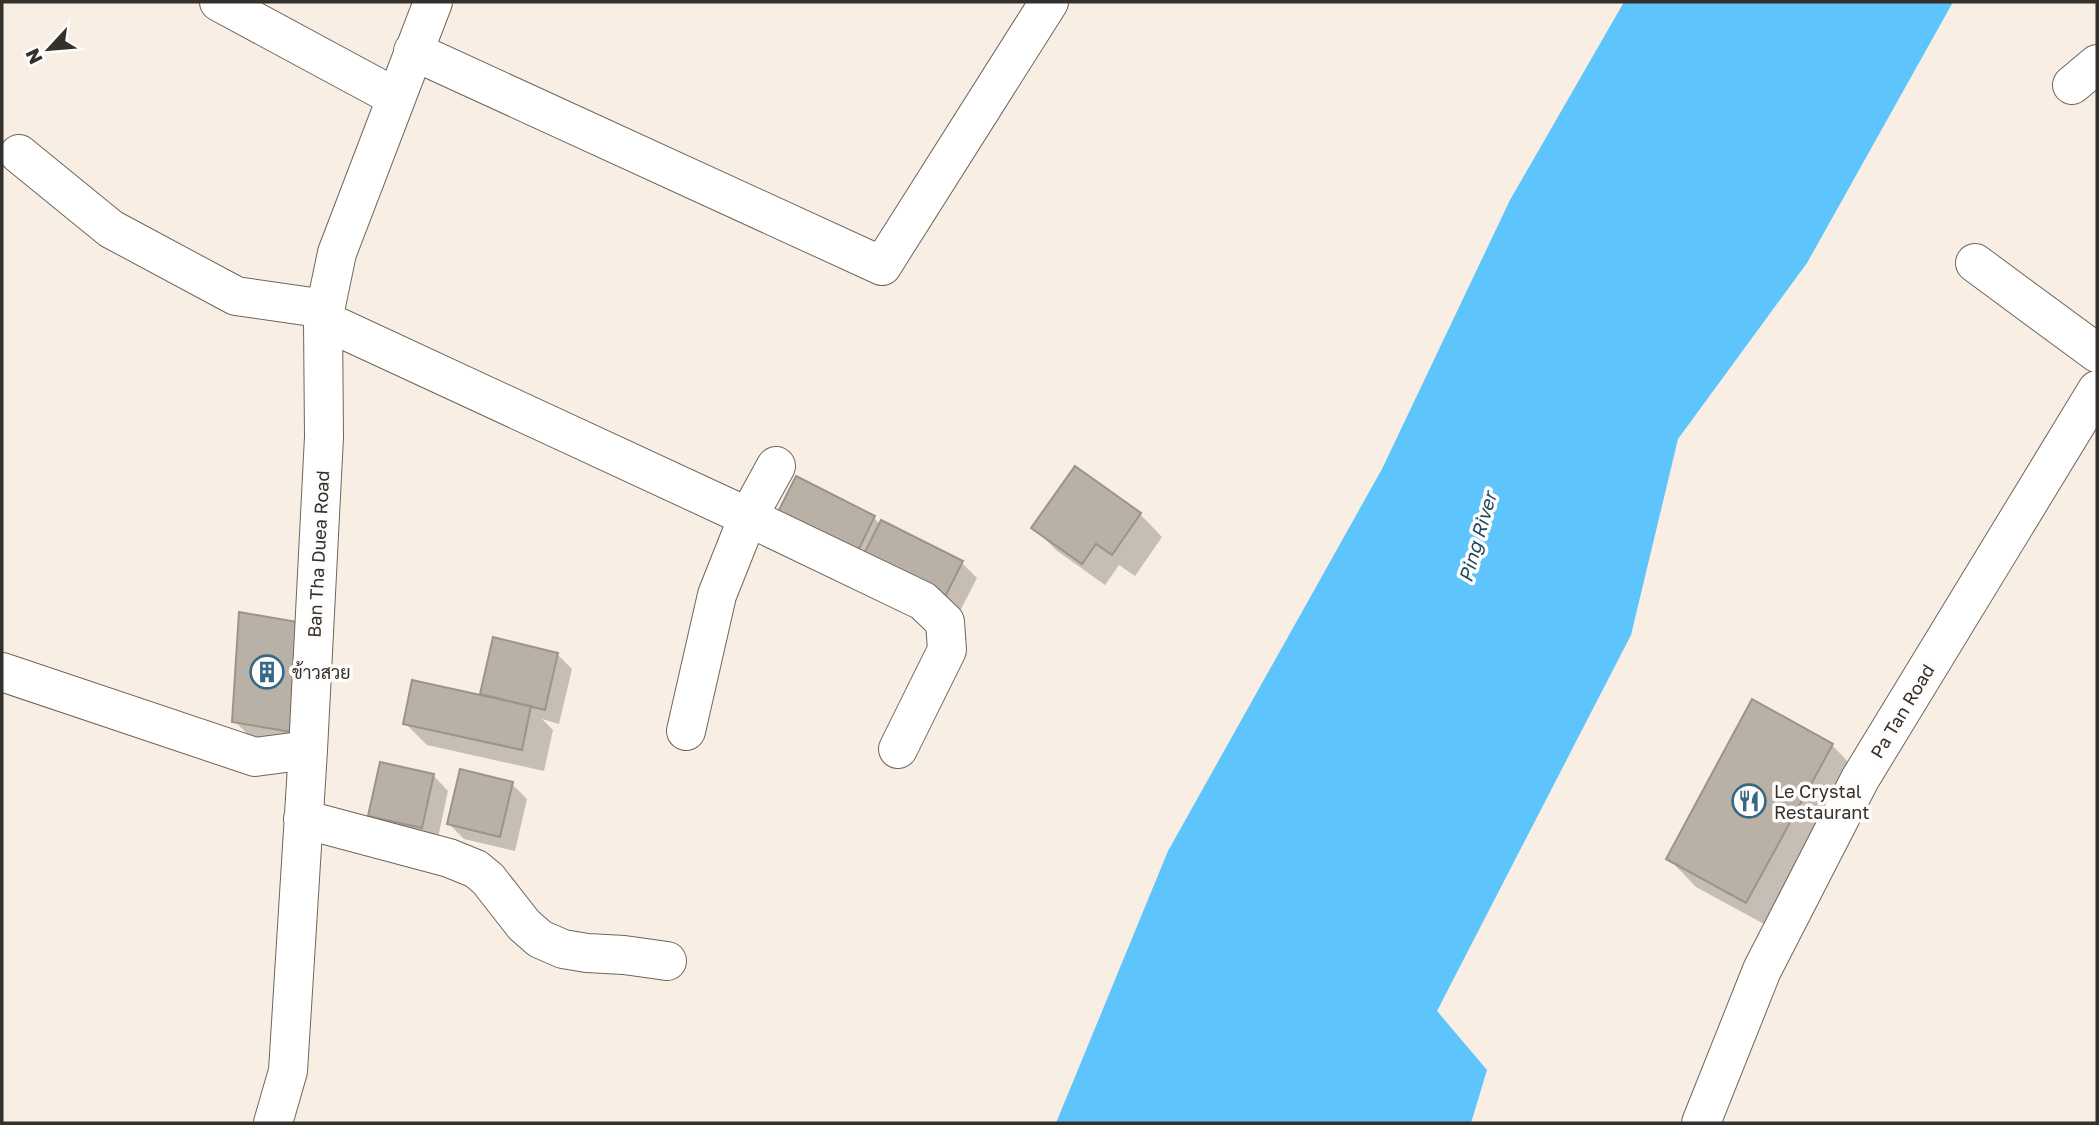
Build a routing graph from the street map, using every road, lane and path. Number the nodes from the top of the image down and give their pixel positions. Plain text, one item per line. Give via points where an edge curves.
1 (219, 2) edge
2 (433, 2) edge
3 (1049, 2) edge
4 (413, 51) junction
5 (395, 97) junction
6 (19, 154) dead end
7 (1975, 263) dead end
8 (325, 314) junction
9 (2097, 353) edge
10 (2097, 390) edge
11 (776, 466) dead end
12 (748, 517) junction
13 (2, 672) edge
14 (686, 731) dead end
15 (898, 749) dead end
16 (308, 750) junction
17 (303, 819) junction
18 (667, 961) dead end
19 (273, 1123) edge
20 (1701, 1123) edge

1 - 5 street
2 - 4 street, Ban Tha Duea Road
3 - 4 street via 882,267
4 - 5 street, Ban Tha Duea Road
5 - 8 street, Ban Tha Duea Road via 337,253
6 - 8 street via 111,229 236,296
7 - 9 street
8 - 12 street
8 - 16 street, Ban Tha Duea Road via 324,437
10 - 20 street, Pa Tan Road via 1860,779 1762,970
11 - 12 street
12 - 14 street via 717,595
12 - 15 street via 923,601 944,622 947,650
13 - 16 street via 255,757
16 - 17 street, Ban Tha Duea Road
17 - 18 street via 476,869 524,925 540,939 564,949
17 - 19 street, Ban Tha Duea Road via 288,1071

